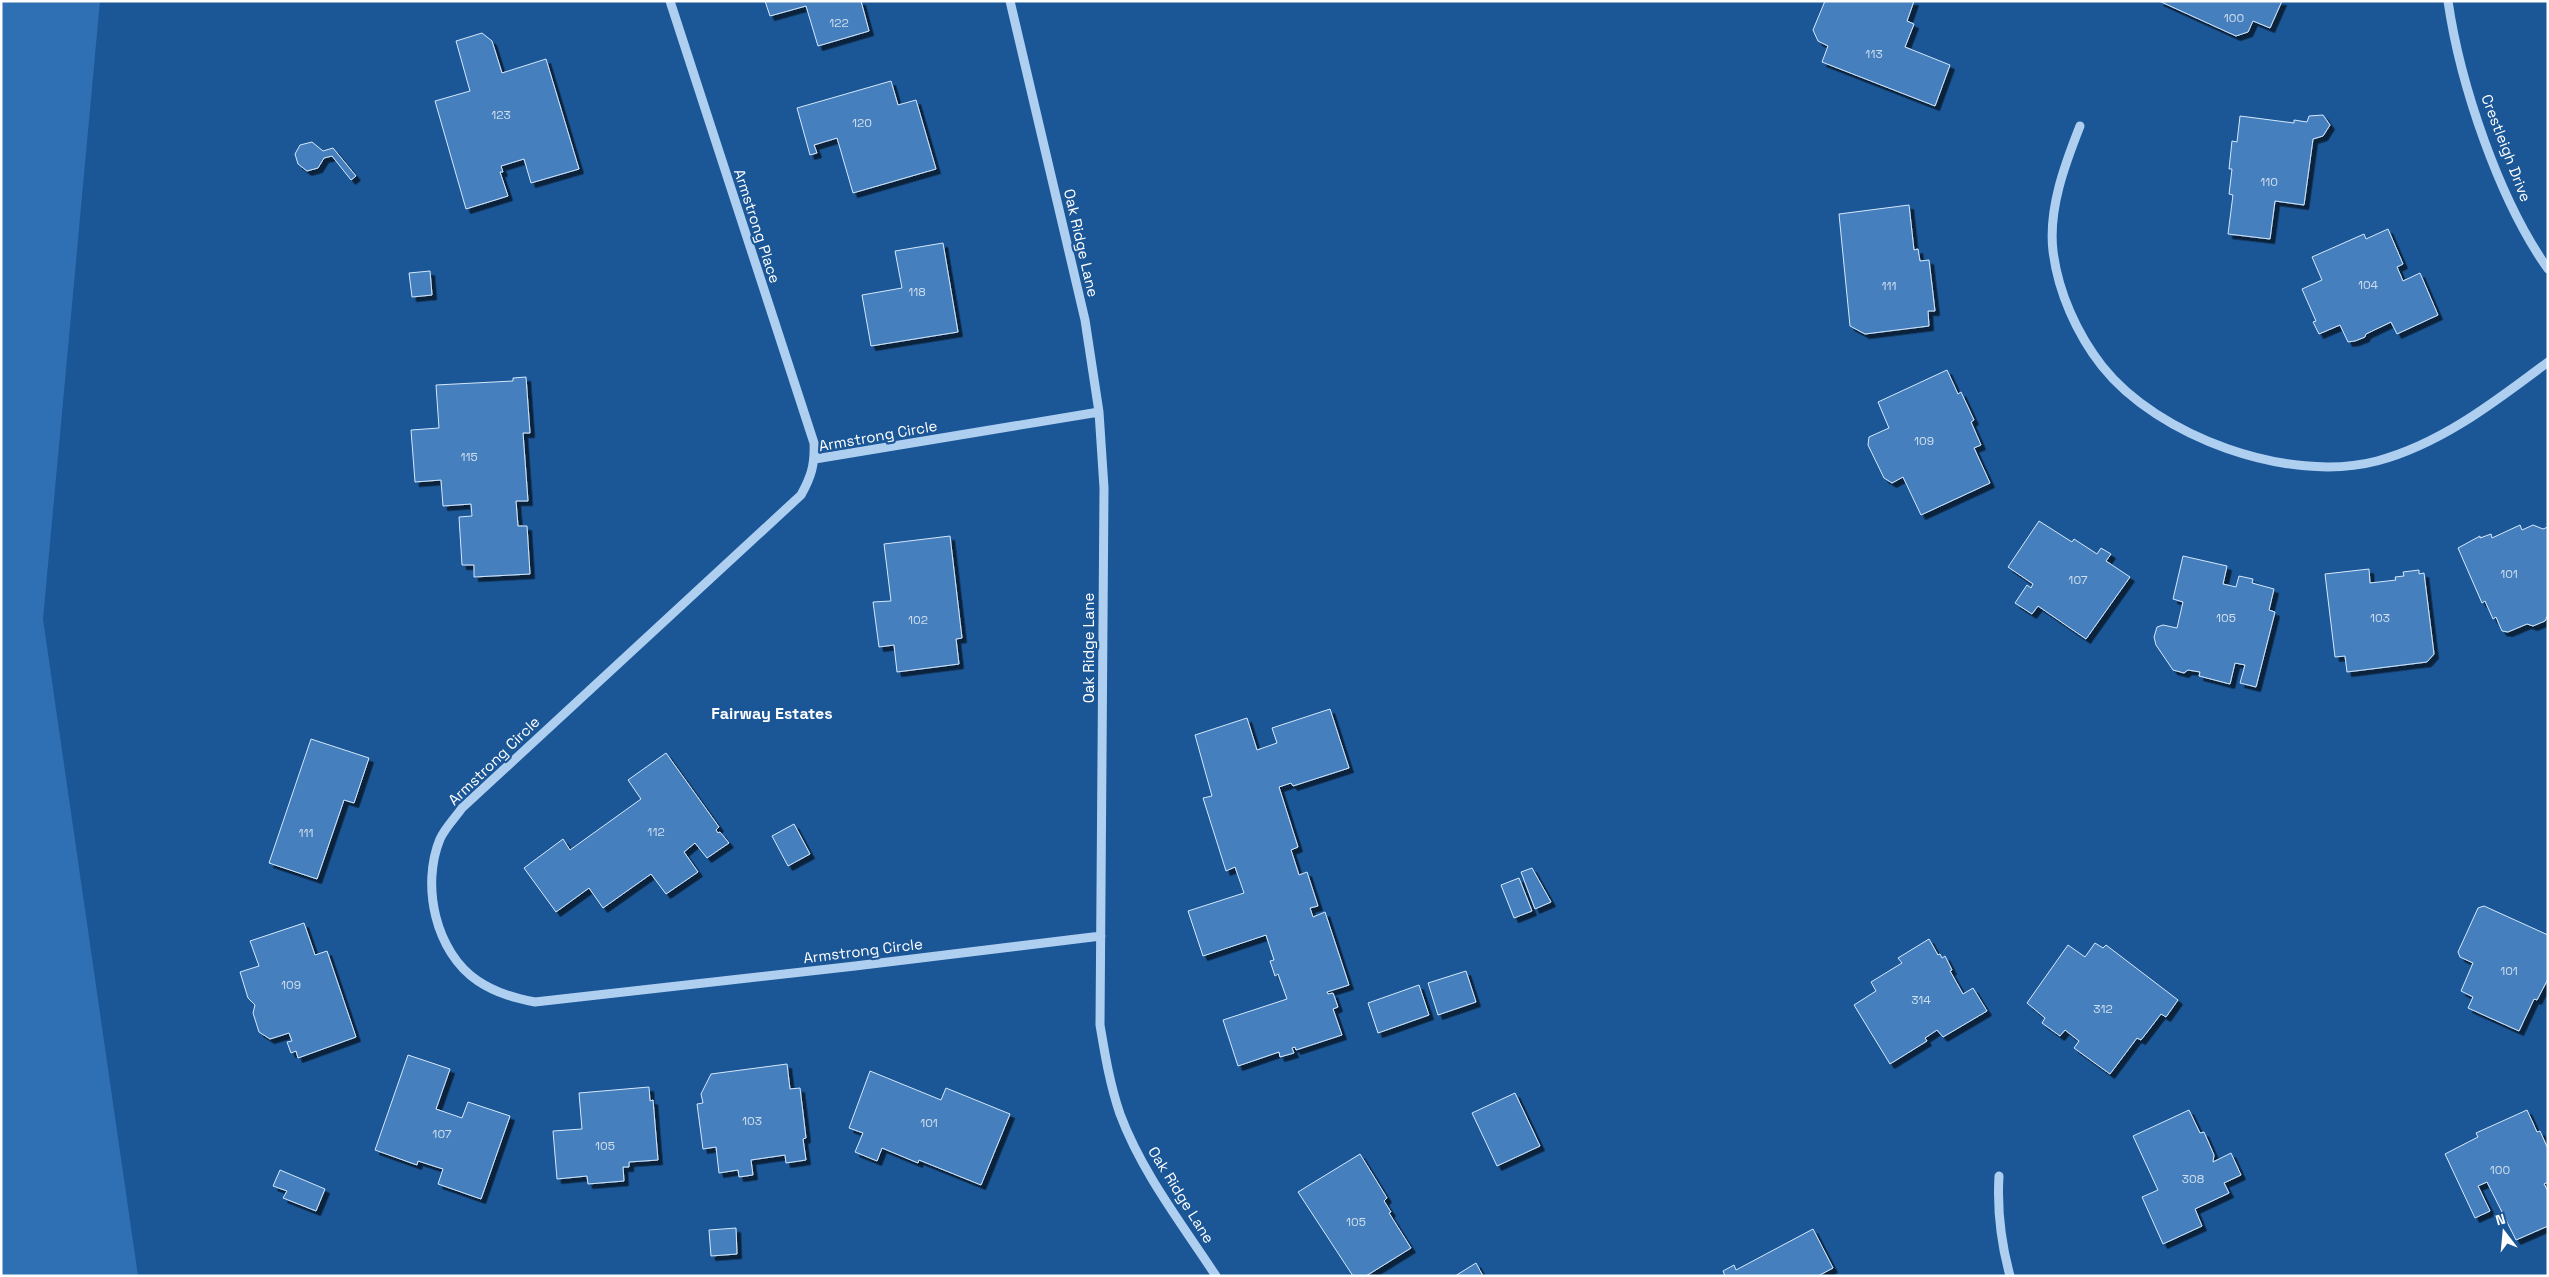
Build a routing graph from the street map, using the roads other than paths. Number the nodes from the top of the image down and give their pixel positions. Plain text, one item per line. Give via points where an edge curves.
1 (670, 1) edge
2 (1010, 1) edge
3 (2448, 1) edge
4 (2080, 126) dead end
5 (2548, 268) edge
6 (2548, 362) edge
7 (1100, 412) junction
8 (815, 459) junction
9 (1101, 936) junction
10 (1999, 1176) dead end
11 (1216, 1276) edge
12 (2010, 1276) edge

1 - 8 street, Armstrong Place via 810,434
2 - 7 street, Oak Ridge Lane via 1085,320
3 - 5 street, Crestleigh Drive via 2477,120 2513,207
4 - 6 street via 2066,159 2055,209 2053,250 2060,286 2077,328 2102,366 2134,398 2178,426 2229,450 2290,466 2339,466 2377,461 2422,445 2495,401
7 - 8 street, Armstrong Circle
7 - 9 street, Oak Ridge Lane via 1104,488
8 - 9 street, Armstrong Circle via 812,475 800,495 462,808 440,839 431,875 432,900 443,936 455,958 477,981 505,996 535,1002
9 - 11 street, Oak Ridge Lane via 1100,1024 1107,1070 1120,1115 1145,1168
10 - 12 street via 2002,1243

